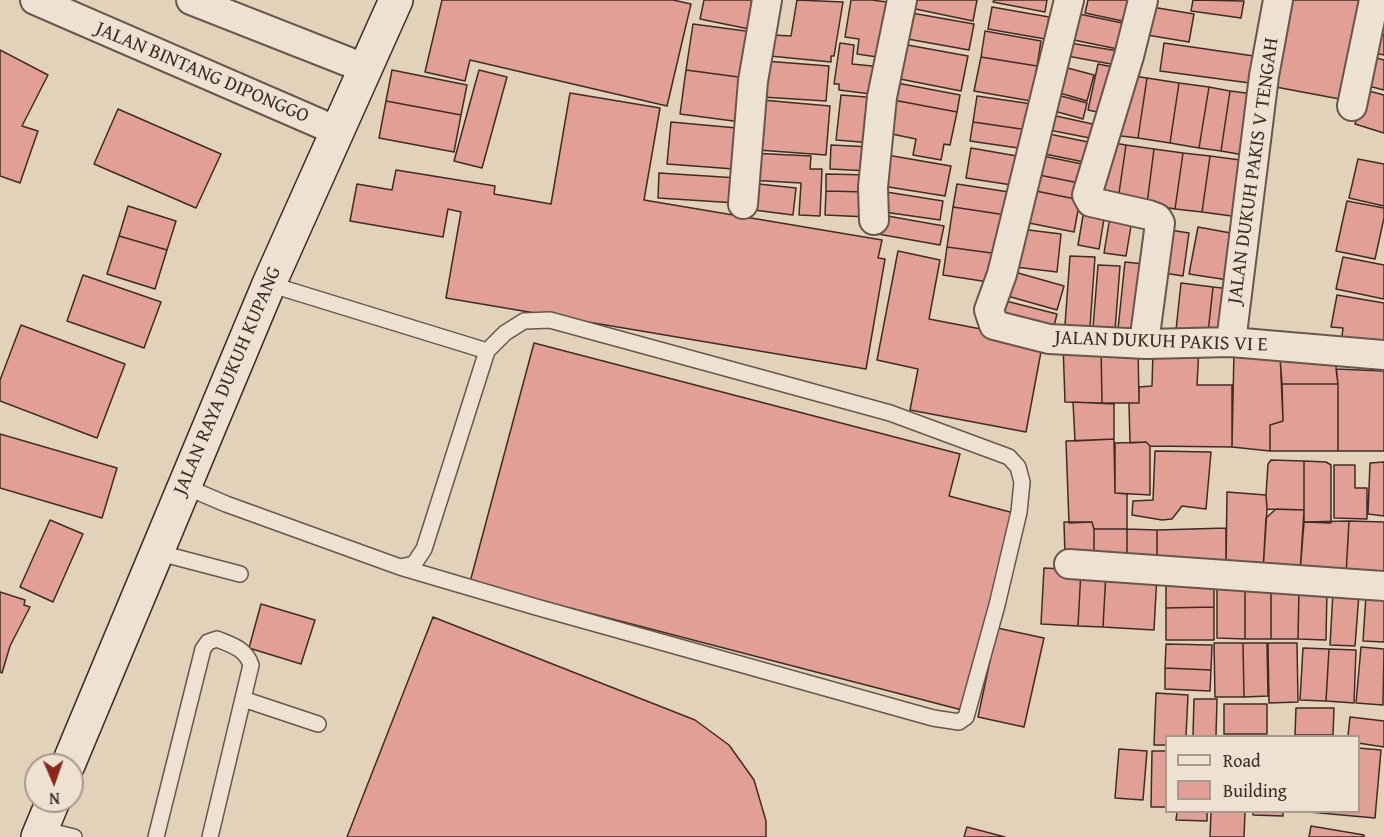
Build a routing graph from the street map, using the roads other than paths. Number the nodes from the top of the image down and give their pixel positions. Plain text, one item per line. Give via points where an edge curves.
1 (35, 0) edge
2 (191, 0) edge
3 (396, 0) edge
4 (767, 0) edge
5 (902, 0) edge
6 (1069, 0) edge
7 (1143, 0) edge
8 (1278, 0) edge
9 (1374, 0) edge
10 (364, 68) junction
11 (1352, 106) dead end
12 (337, 131) junction
13 (743, 204) dead end
14 (874, 220) dead end
15 (269, 284) junction
16 (1231, 342) junction
17 (1143, 343) junction
18 (487, 351) junction
19 (1384, 355) edge
20 (184, 486) junction
21 (156, 552) junction
22 (1069, 564) dead end
23 (400, 567) junction
24 (240, 574) dead end
25 (1384, 586) edge
26 (243, 699) junction
27 (318, 724) dead end
28 (73, 753) edge
29 (44, 822) edge
30 (74, 837) edge
31 (156, 837) edge
32 (210, 837) edge

1 - 12 street, JALAN BINTANG DIPONGGO
2 - 10 street
3 - 10 street, JALAN RAYA DUKUH KUPANG
4 - 13 street via 753,81
5 - 14 street via 882,97 873,187
6 - 17 street, JALAN DUKUH PAKIS VI E via 1002,274 989,310 994,325 1048,339
7 - 17 street via 1087,195 1092,202 1149,215 1160,223
8 - 16 street, JALAN DUKUH PAKIS V TENGAH via 1264,76
9 - 11 street
10 - 12 street, JALAN RAYA DUKUH KUPANG
12 - 15 street, JALAN RAYA DUKUH KUPANG
15 - 18 lane
15 - 20 street, JALAN RAYA DUKUH KUPANG
16 - 17 street, JALAN DUKUH PAKIS VI E
16 - 19 street, JALAN DUKUH PAKIS VI E
18 - 23 lane via 424,549 414,564
18 - 23 lane via 524,321 550,320 890,413 1009,457 1018,467 1022,482 1019,512 966,717 958,722 933,717
20 - 21 street, JALAN RAYA DUKUH KUPANG
20 - 23 lane
21 - 24 lane
21 - 28 street, JALAN RAYA DUKUH KUPANG
22 - 25 street
26 - 27 lane
26 - 31 lane via 251,665 248,656 217,639 208,642 203,649
26 - 32 lane
29 - 30 lane

